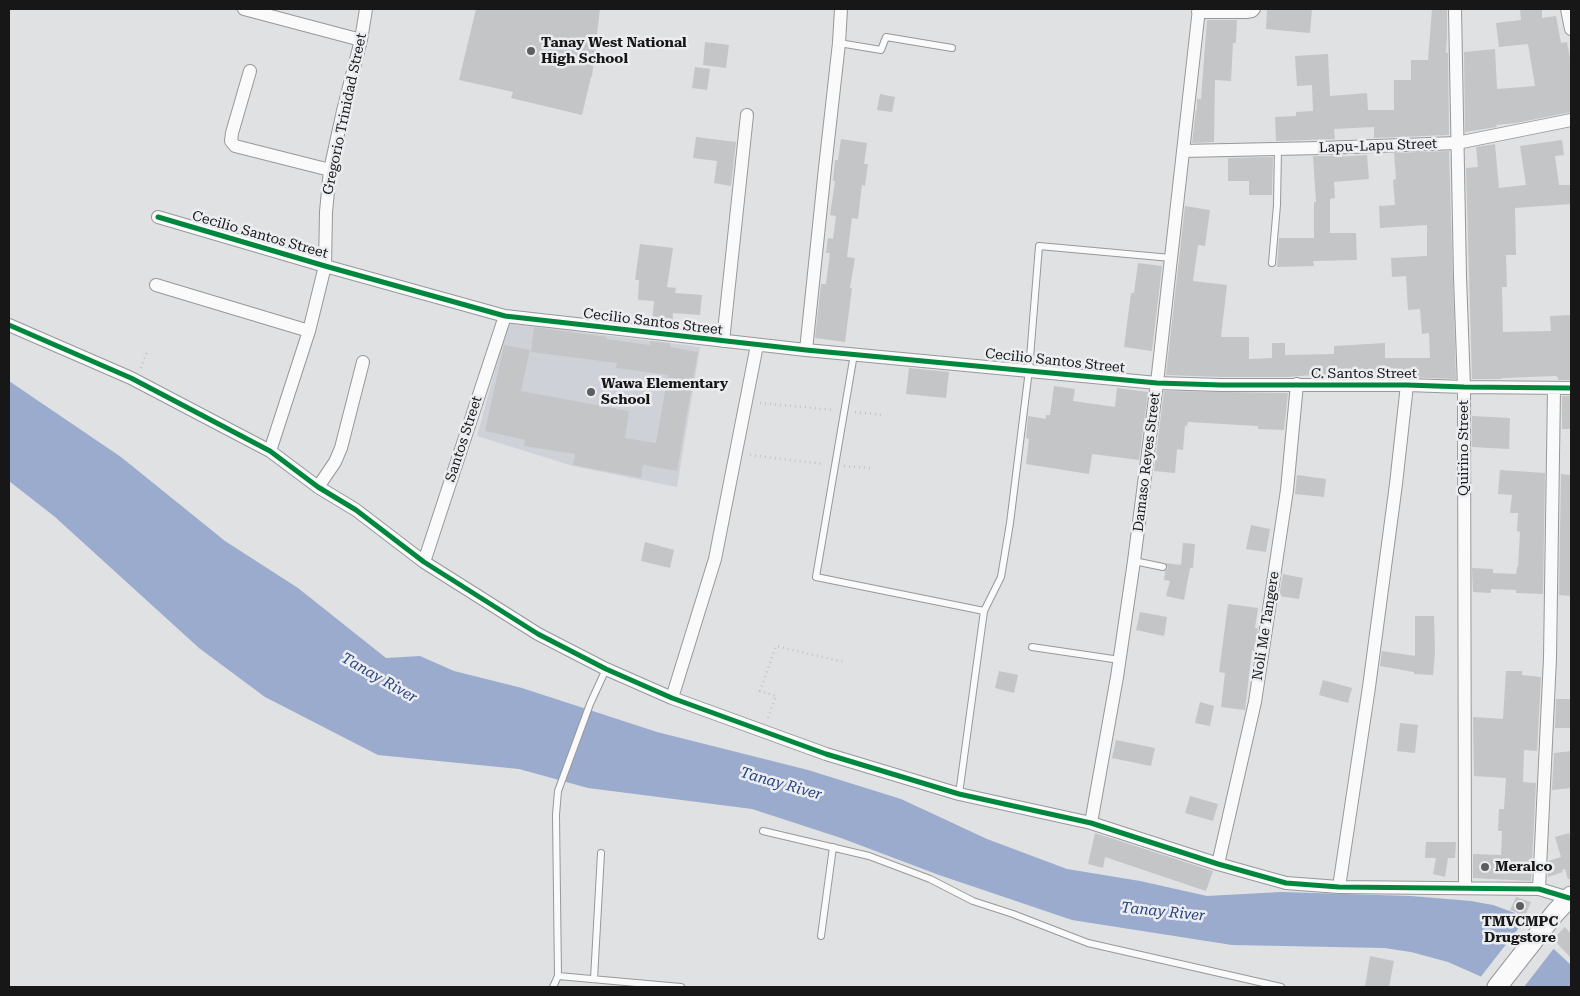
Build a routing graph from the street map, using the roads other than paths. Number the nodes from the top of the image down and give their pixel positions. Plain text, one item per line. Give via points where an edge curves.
1 (244, 9) edge
2 (366, 9) edge
3 (841, 9) edge
4 (1254, 9) edge
5 (1456, 9) edge
6 (1566, 9) edge
7 (1199, 11) edge
8 (1571, 29) edge
9 (361, 40) junction
10 (839, 43) junction
11 (952, 48) dead end
12 (250, 72) dead end
13 (747, 115) dead end
14 (1571, 120) edge
15 (1458, 143) junction
16 (1278, 149) junction
17 (1182, 151) junction
18 (330, 170) junction
19 (158, 217) dead end
20 (1171, 258) junction
21 (1272, 264) dead end
22 (326, 266) junction
23 (156, 285) dead end
24 (505, 316) junction
25 (9, 325) edge
26 (309, 331) junction
27 (723, 341) junction
28 (757, 345) junction
29 (806, 350) junction
30 (854, 354) junction
31 (363, 362) dead end
32 (1029, 370) junction
33 (1157, 383) junction
34 (1297, 384) junction
35 (1407, 385) junction
36 (1464, 387) junction
37 (1571, 388) edge
38 (1554, 389) junction
39 (270, 452) junction
40 (318, 487) junction
41 (1134, 561) junction
42 (424, 562) junction
43 (1163, 567) dead end
44 (984, 611) junction
45 (1032, 647) dead end
46 (1120, 660) junction
47 (606, 669) junction
48 (672, 698) junction
49 (959, 794) junction
50 (1091, 823) junction
51 (763, 831) dead end
52 (833, 847) junction
53 (601, 853) dead end
54 (1218, 864) junction
55 (1339, 887) junction
56 (1465, 888) junction
57 (1539, 889) junction
58 (1570, 897) edge
59 (821, 936) dead end
60 (558, 976) junction
61 (594, 979) junction
62 (552, 987) edge
63 (681, 987) edge
64 (1281, 987) edge
65 (1498, 987) edge

1 - 9 street
2 - 9 street, Gregorio Trinidad Street
3 - 10 street
4 - 7 street
5 - 15 street, Quirino Street
6 - 8 street
7 - 17 street, Damaso Reyes Street
9 - 18 street, Gregorio Trinidad Street
10 - 11 lane via 881,50 886,37
10 - 29 street
12 - 18 street via 232,133 231,141 235,146
13 - 27 street
14 - 15 street, Lapu-Lapu Street
15 - 16 street, Lapu-Lapu Street
15 - 36 street, Quirino Street
16 - 17 street, Lapu-Lapu Street
16 - 21 lane
17 - 20 street, Damaso Reyes Street
18 - 22 street, Gregorio Trinidad Street
19 - 22 street, Cecilio Santos Street
20 - 32 lane via 1039,246
20 - 33 street, Damaso Reyes Street
22 - 24 street, Cecilio Santos Street
22 - 26 street, Gregorio Trinidad Street
23 - 26 street
24 - 27 street, Cecilio Santos Street
24 - 42 street, Santos Street
25 - 39 street via 131,378
26 - 39 street, Gregorio Trinidad Street
27 - 28 street, Cecilio Santos Street
28 - 29 street, Cecilio Santos Street
28 - 48 street via 715,559
29 - 30 street, Cecilio Santos Street
30 - 32 street, Cecilio Santos Street
30 - 44 lane via 816,577
31 - 40 street via 341,448
32 - 33 street, Cecilio Santos Street
32 - 44 lane via 1001,577
33 - 34 street, C. Santos Street
33 - 41 street, Damaso Reyes Street
34 - 35 street, C. Santos Street
34 - 54 street, Noli Me Tangere via 1287,490 1255,702
35 - 36 street, C. Santos Street
35 - 55 street via 1369,687
36 - 38 street, C. Santos Street
36 - 56 street, Quirino Street
37 - 38 street, C. Santos Street
38 - 57 street via 1550,658
39 - 40 street
40 - 42 street via 356,510
41 - 43 lane
41 - 46 street, Damaso Reyes Street
42 - 47 street via 538,634
44 - 49 lane
45 - 46 lane
46 - 50 street, Damaso Reyes Street
47 - 48 street
47 - 60 lane via 558,792
48 - 49 street via 826,754
49 - 50 street
50 - 54 street
51 - 52 lane
52 - 59 lane
52 - 64 lane via 878,859 930,879 973,901 1088,943
53 - 61 lane
54 - 55 street via 1286,883
55 - 56 street
56 - 57 street
57 - 58 street
58 - 65 main road
60 - 61 lane
60 - 62 lane
61 - 63 lane

